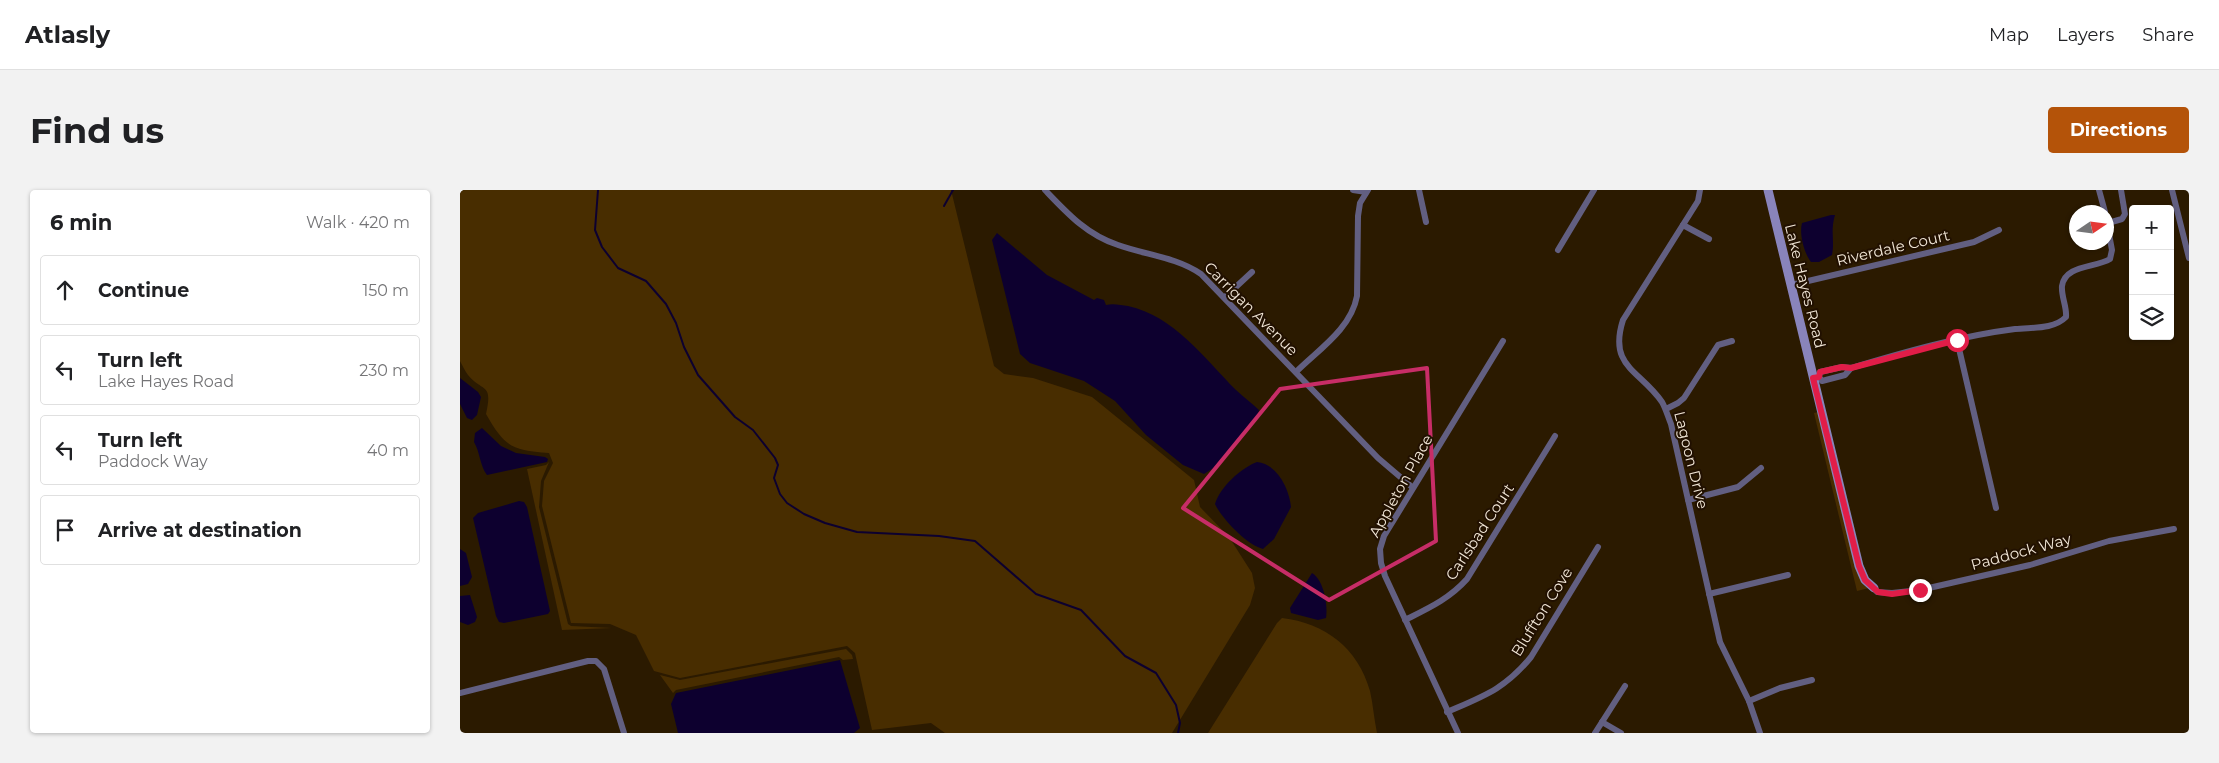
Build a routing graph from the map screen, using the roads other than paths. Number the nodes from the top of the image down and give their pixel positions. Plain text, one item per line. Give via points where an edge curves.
1 (1045, 190) edge
2 (1353, 190) edge
3 (1419, 190) edge
4 (1594, 190) edge
5 (1700, 190) edge
6 (1768, 190) edge
7 (2099, 190) edge
8 (2121, 190) edge
9 (2172, 190) edge
10 (1367, 191) edge
11 (2103, 205) edge
12 (2114, 220) edge
13 (1426, 222) dead end
14 (1683, 225) junction
15 (1998, 230) dead end
16 (1709, 239) dead end
17 (1558, 250) dead end
18 (2112, 250) edge
19 (2189, 258) edge
20 (1252, 272) dead end
21 (1791, 285) junction
22 (1225, 297) junction
23 (1957, 340) junction
24 (1503, 341) dead end
25 (1732, 342) dead end
26 (1296, 372) junction
27 (1816, 378) junction
28 (1666, 409) junction
29 (1555, 436) dead end
30 (1761, 468) dead end
31 (1412, 487) junction
32 (1688, 500) junction
33 (1996, 508) dead end
34 (2174, 529) dead end
35 (1598, 547) dead end
36 (1788, 576) dead end
37 (1874, 588) joint
38 (1709, 594) junction
39 (1405, 620) junction
40 (1812, 680) dead end
41 (1625, 686) dead end
42 (460, 693) edge
43 (1749, 701) junction
44 (1447, 712) junction
45 (1602, 722) junction
46 (624, 733) edge
47 (1458, 733) edge
48 (1595, 733) edge
49 (1621, 733) edge
50 (1760, 733) edge

1 - 22 street, Carrigan Avenue via 1067,214 1097,236 1191,267
2 - 10 street
3 - 13 street
4 - 17 street
5 - 14 street, Lagoon Drive via 1698,201
6 - 21 street, Lake Hayes Road
7 - 11 street
8 - 12 street via 2125,214 2122,219
9 - 19 street
10 - 26 street via 1360,203 1358,216 1355,307 1346,324
14 - 16 street
14 - 28 street, Lagoon Drive via 1623,320 1618,342 1625,364
15 - 21 street, Riverdale Court via 1974,242
18 - 23 street via 2110,259 2103,263 2065,276 2062,288 2066,317 2059,324
20 - 22 street
21 - 27 street, Lake Hayes Road
22 - 26 street, Carrigan Avenue
23 - 27 street via 1851,368 1820,372
23 - 33 street
24 - 31 street, Appleton Place
25 - 28 street via 1718,345 1684,398
26 - 31 street, Carrigan Avenue via 1378,458
27 - 37 street, Lake Hayes Road via 1859,566 1865,580
28 - 32 street, Lagoon Drive
29 - 39 street, Carlsbad Court via 1467,579 1442,602
30 - 32 street via 1738,487
31 - 39 street, Appleton Place via 1380,549 1385,576
32 - 38 street, Lagoon Drive
34 - 37 street, Paddock Way via 2109,541 2030,565 1920,590 1892,594 1878,592
35 - 44 street, Bluffton Cove via 1519,672 1489,694
36 - 38 street
38 - 43 street, Lagoon Drive via 1720,642
39 - 44 street, Appleton Place
40 - 43 street via 1780,688
41 - 45 street
42 - 46 street via 596,661 604,669
43 - 50 street, Lagoon Drive
44 - 47 street, Appleton Place
45 - 48 street
45 - 49 street

